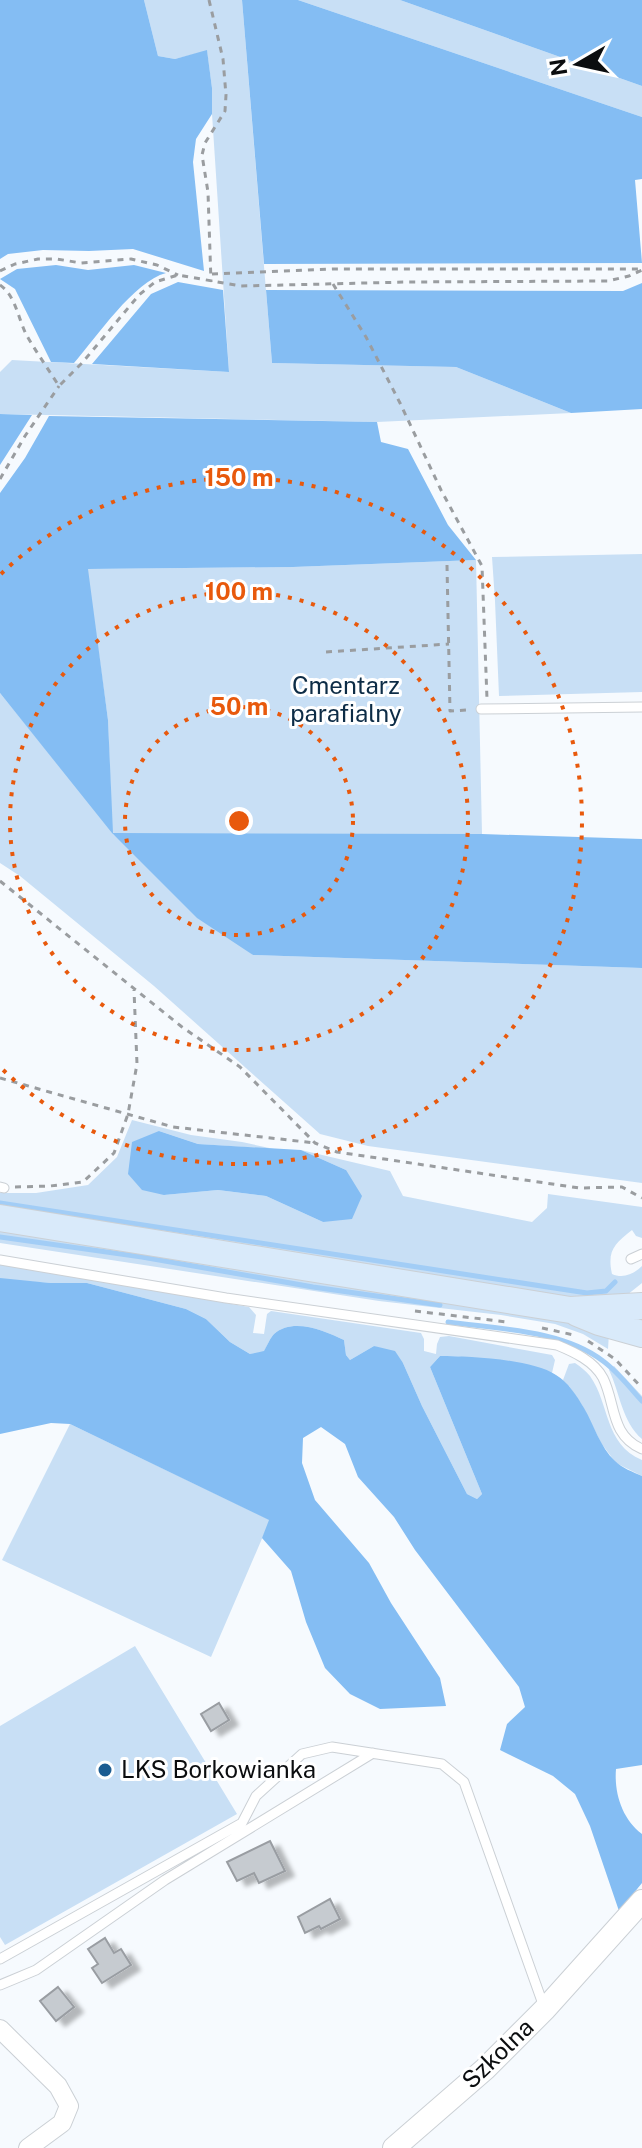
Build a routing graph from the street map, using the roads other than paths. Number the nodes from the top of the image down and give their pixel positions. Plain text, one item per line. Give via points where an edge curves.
1 (642, 707) edge
2 (484, 709) road end
3 (0, 1218) edge
4 (642, 1254) edge
5 (631, 1259) dead end
6 (0, 1260) edge
7 (642, 1306) edge
8 (570, 1310) junction
9 (642, 1334) edge
10 (642, 1449) edge
11 (373, 1753) junction
12 (642, 1901) edge
13 (0, 1959) edge
14 (0, 1985) edge
15 (545, 2009) junction
16 (0, 2029) edge
17 (28, 2148) edge
18 (394, 2148) edge

1 - 2 lane
3 - 8 main road
4 - 5 lane
6 - 10 lane via 557,1345 594,1366 613,1416 624,1435
7 - 8 main road
8 - 9 main road
11 - 13 lane via 332,1747 302,1754 256,1796 242,1823
11 - 14 lane via 165,1880 36,1970
11 - 15 lane via 442,1764 464,1782
12 - 15 street, Szkolna
15 - 18 street, Szkolna
16 - 17 street via 58,2086 69,2106 62,2123

